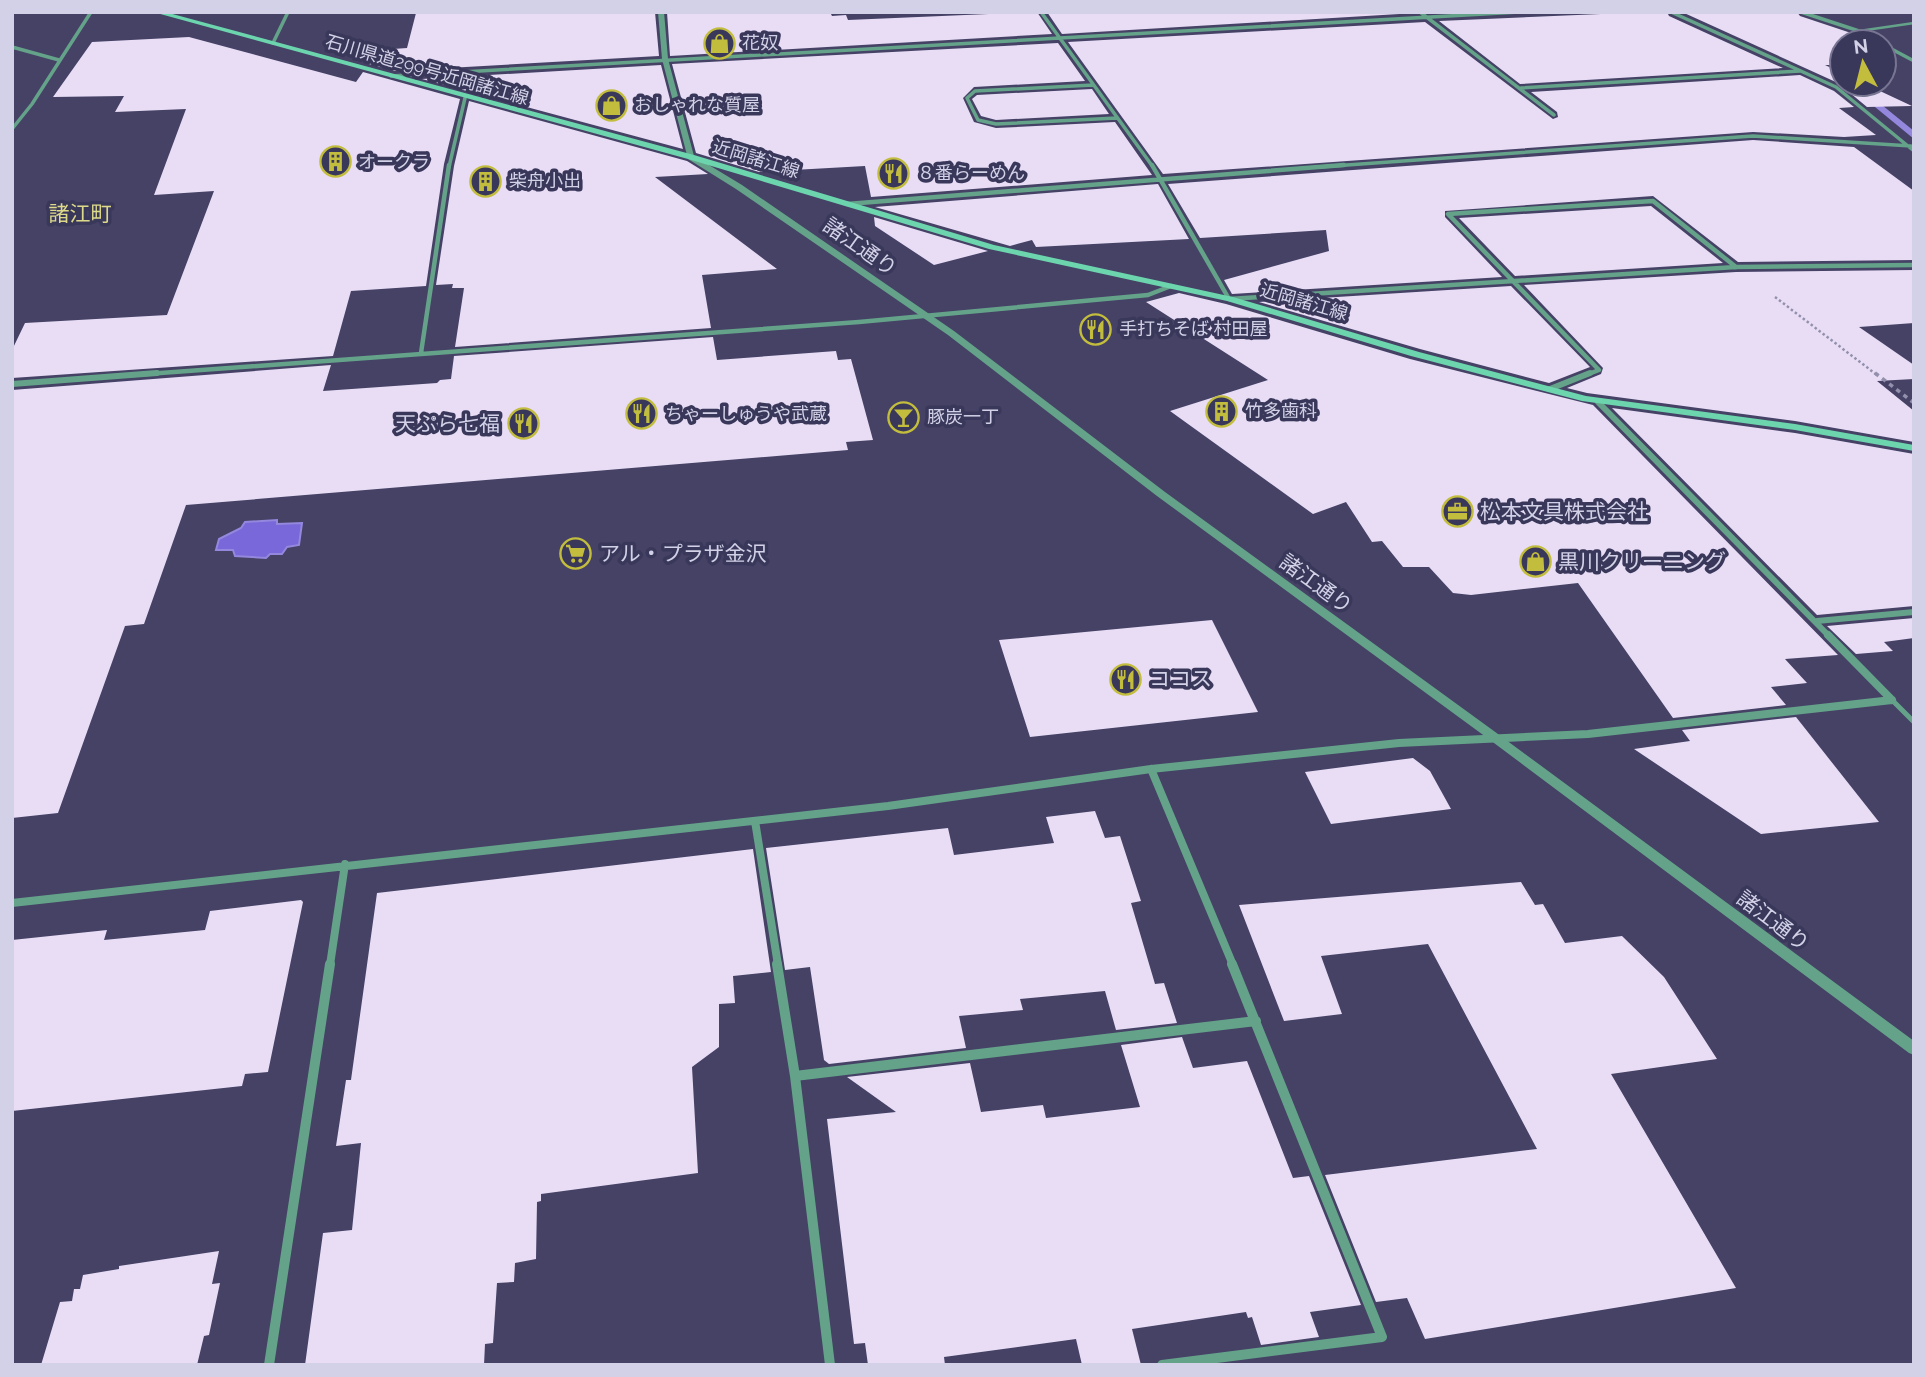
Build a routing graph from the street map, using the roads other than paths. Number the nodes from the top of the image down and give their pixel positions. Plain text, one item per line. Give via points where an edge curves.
1 (91, 12) edge
2 (156, 12) edge
3 (288, 12) edge
4 (661, 12) edge
5 (1041, 12) edge
6 (1420, 12) edge
7 (1519, 12) edge
8 (1671, 12) edge
9 (1801, 12) edge
10 (1426, 17) junction
11 (1914, 23) edge
12 (1850, 28) edge
13 (1880, 28) edge
14 (1058, 37) junction
15 (273, 43) junction
16 (12, 47) edge
17 (1898, 52) edge
18 (665, 59) junction
19 (59, 60) junction
20 (1914, 61) edge
21 (1800, 71) junction
22 (391, 76) junction
23 (1093, 85) junction
24 (1521, 88) junction
25 (465, 98) junction
26 (1554, 115) dead end
27 (1117, 118) junction
28 (12, 129) edge
29 (1912, 148) edge
30 (691, 157) junction
31 (1161, 178) junction
32 (844, 205) junction
33 (1914, 265) edge
34 (1736, 267) junction
35 (1514, 281) junction
36 (1171, 286) junction
37 (1229, 299) junction
38 (925, 316) junction
39 (421, 354) junction
40 (12, 384) edge
41 (1550, 389) junction
42 (1598, 401) junction
43 (1914, 448) edge
44 (1914, 612) edge
45 (1816, 621) junction
46 (1892, 700) junction
47 (1914, 722) edge
48 (1494, 737) junction
49 (1151, 769) junction
50 (755, 821) junction
51 (345, 864) junction
52 (12, 903) edge
53 (1256, 1021) junction
54 (1914, 1049) edge
55 (795, 1076) junction
56 (269, 1365) edge
57 (830, 1365) edge
58 (1162, 1365) edge

1 - 19 street
2 - 15 main road, 石川県道299号近岡諸江線
3 - 15 street
4 - 18 street
5 - 14 street
6 - 10 street
7 - 10 street
8 - 21 street
9 - 12 street
10 - 14 street
10 - 24 street
11 - 13 lane
14 - 18 street
14 - 23 street
15 - 22 main road, 石川県道299号近岡諸江線
16 - 19 street
17 - 20 street
18 - 22 street
18 - 30 street
19 - 28 street
21 - 24 street
21 - 29 street via 1836,87
22 - 25 main road, 石川県道299号近岡諸江線
23 - 27 street
23 - 27 street via 975,91 967,98 978,121 996,124
24 - 26 street
25 - 30 main road, 石川県道299号近岡諸江線
25 - 39 street via 449,164
27 - 31 street
29 - 31 street via 1753,136
30 - 32 main road, 近岡諸江線
30 - 38 street, 諸江通り
31 - 32 street
31 - 37 street
32 - 36 main road, 近岡諸江線 via 992,247
33 - 34 street
34 - 35 street
34 - 35 street via 1653,201 1448,214
35 - 37 street
35 - 41 street via 1599,370
36 - 37 main road, 近岡諸江線
36 - 38 street via 1148,295
37 - 41 main road, 近岡諸江線
38 - 39 street
38 - 48 street, 諸江通り
39 - 40 street
41 - 42 main road, 近岡諸江線
42 - 43 main road, 近岡諸江線
42 - 45 street
44 - 45 street
45 - 46 street
46 - 47 lane
46 - 48 street via 1588,734
48 - 49 street
48 - 54 street, 諸江通り
49 - 50 street
49 - 53 street
50 - 51 street
50 - 55 street
51 - 52 street
51 - 56 street
53 - 55 street
53 - 58 street via 1382,1337
55 - 57 street

